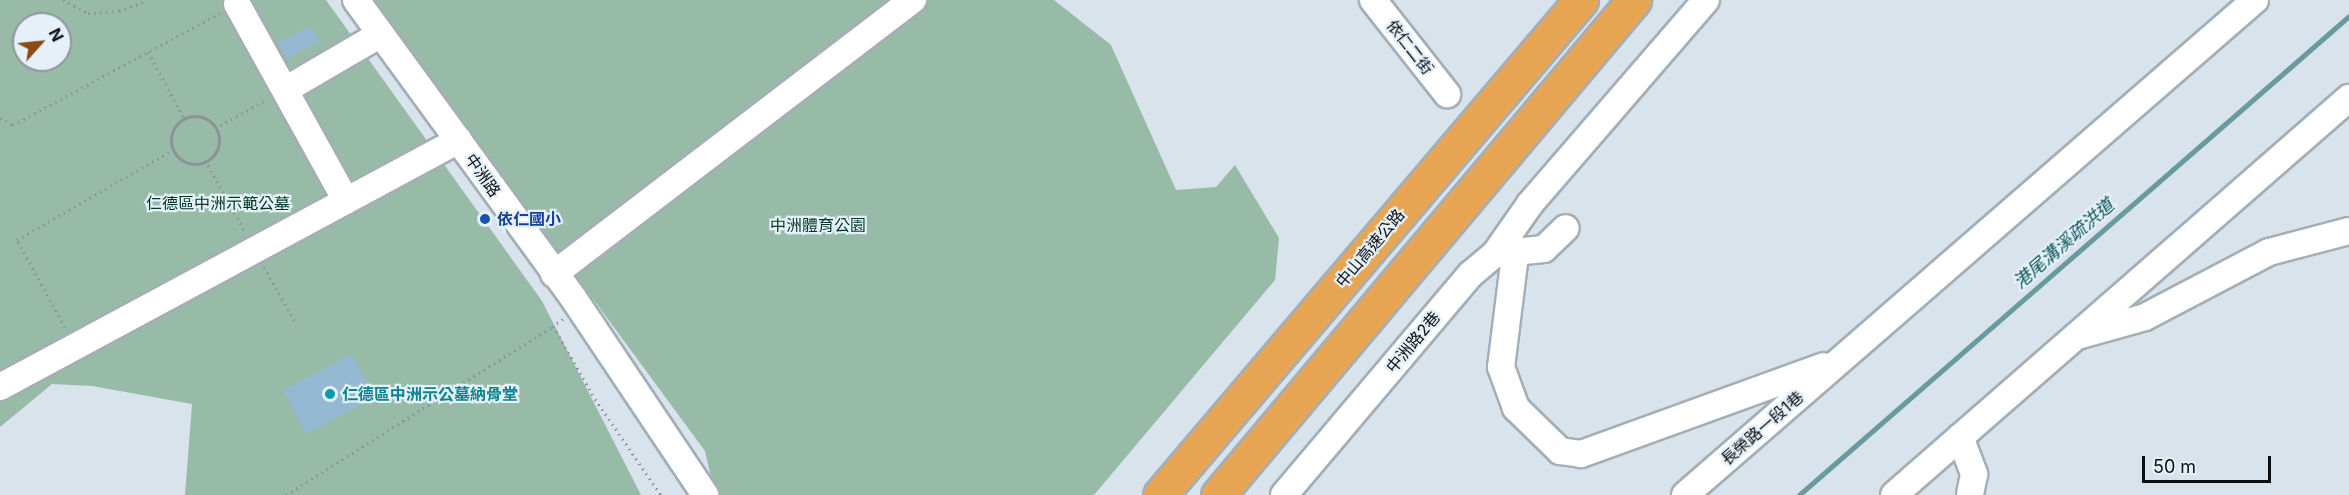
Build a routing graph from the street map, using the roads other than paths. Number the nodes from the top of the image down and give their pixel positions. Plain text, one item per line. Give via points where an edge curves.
1 (356, 0) edge
2 (913, 0) edge
3 (1373, 0) edge
4 (1581, 0) edge
5 (1634, 0) edge
6 (1706, 0) edge
7 (2254, 0) edge
8 (237, 4) road end
9 (381, 34) junction
10 (285, 90) junction
11 (1447, 94) dead end
12 (2349, 98) edge
13 (459, 140) junction
14 (346, 201) junction
15 (1566, 228) dead end
16 (2349, 231) edge
17 (1505, 255) junction
18 (554, 273) junction
19 (2074, 336) junction
20 (1839, 361) junction
21 (0, 387) edge
22 (1960, 437) junction
23 (705, 495) edge
24 (1160, 495) edge
25 (1218, 495) edge
26 (1284, 495) edge
27 (1685, 495) edge
28 (1894, 495) edge
29 (1970, 495) edge

1 - 9 street, 中洲路
2 - 18 street
3 - 11 street, 依仁二街
4 - 24 highway, 中山高速公路
5 - 25 highway
6 - 17 street via 1530,204
7 - 20 street, 長榮路一段1巷
8 - 10 street
9 - 10 street
9 - 13 street, 中洲路
10 - 14 street
12 - 19 street
13 - 14 street
13 - 18 street, 中洲路
14 - 21 street
15 - 17 street, 中洲路2巷 via 1544,249
16 - 19 street via 2269,252 2145,317
17 - 20 street via 1501,368 1516,408 1560,451 1581,454
17 - 26 street, 中洲路2巷 via 1471,274
18 - 23 street, 中洲路
19 - 22 street
20 - 27 street, 長榮路一段1巷
22 - 28 street
22 - 29 street via 1974,474

